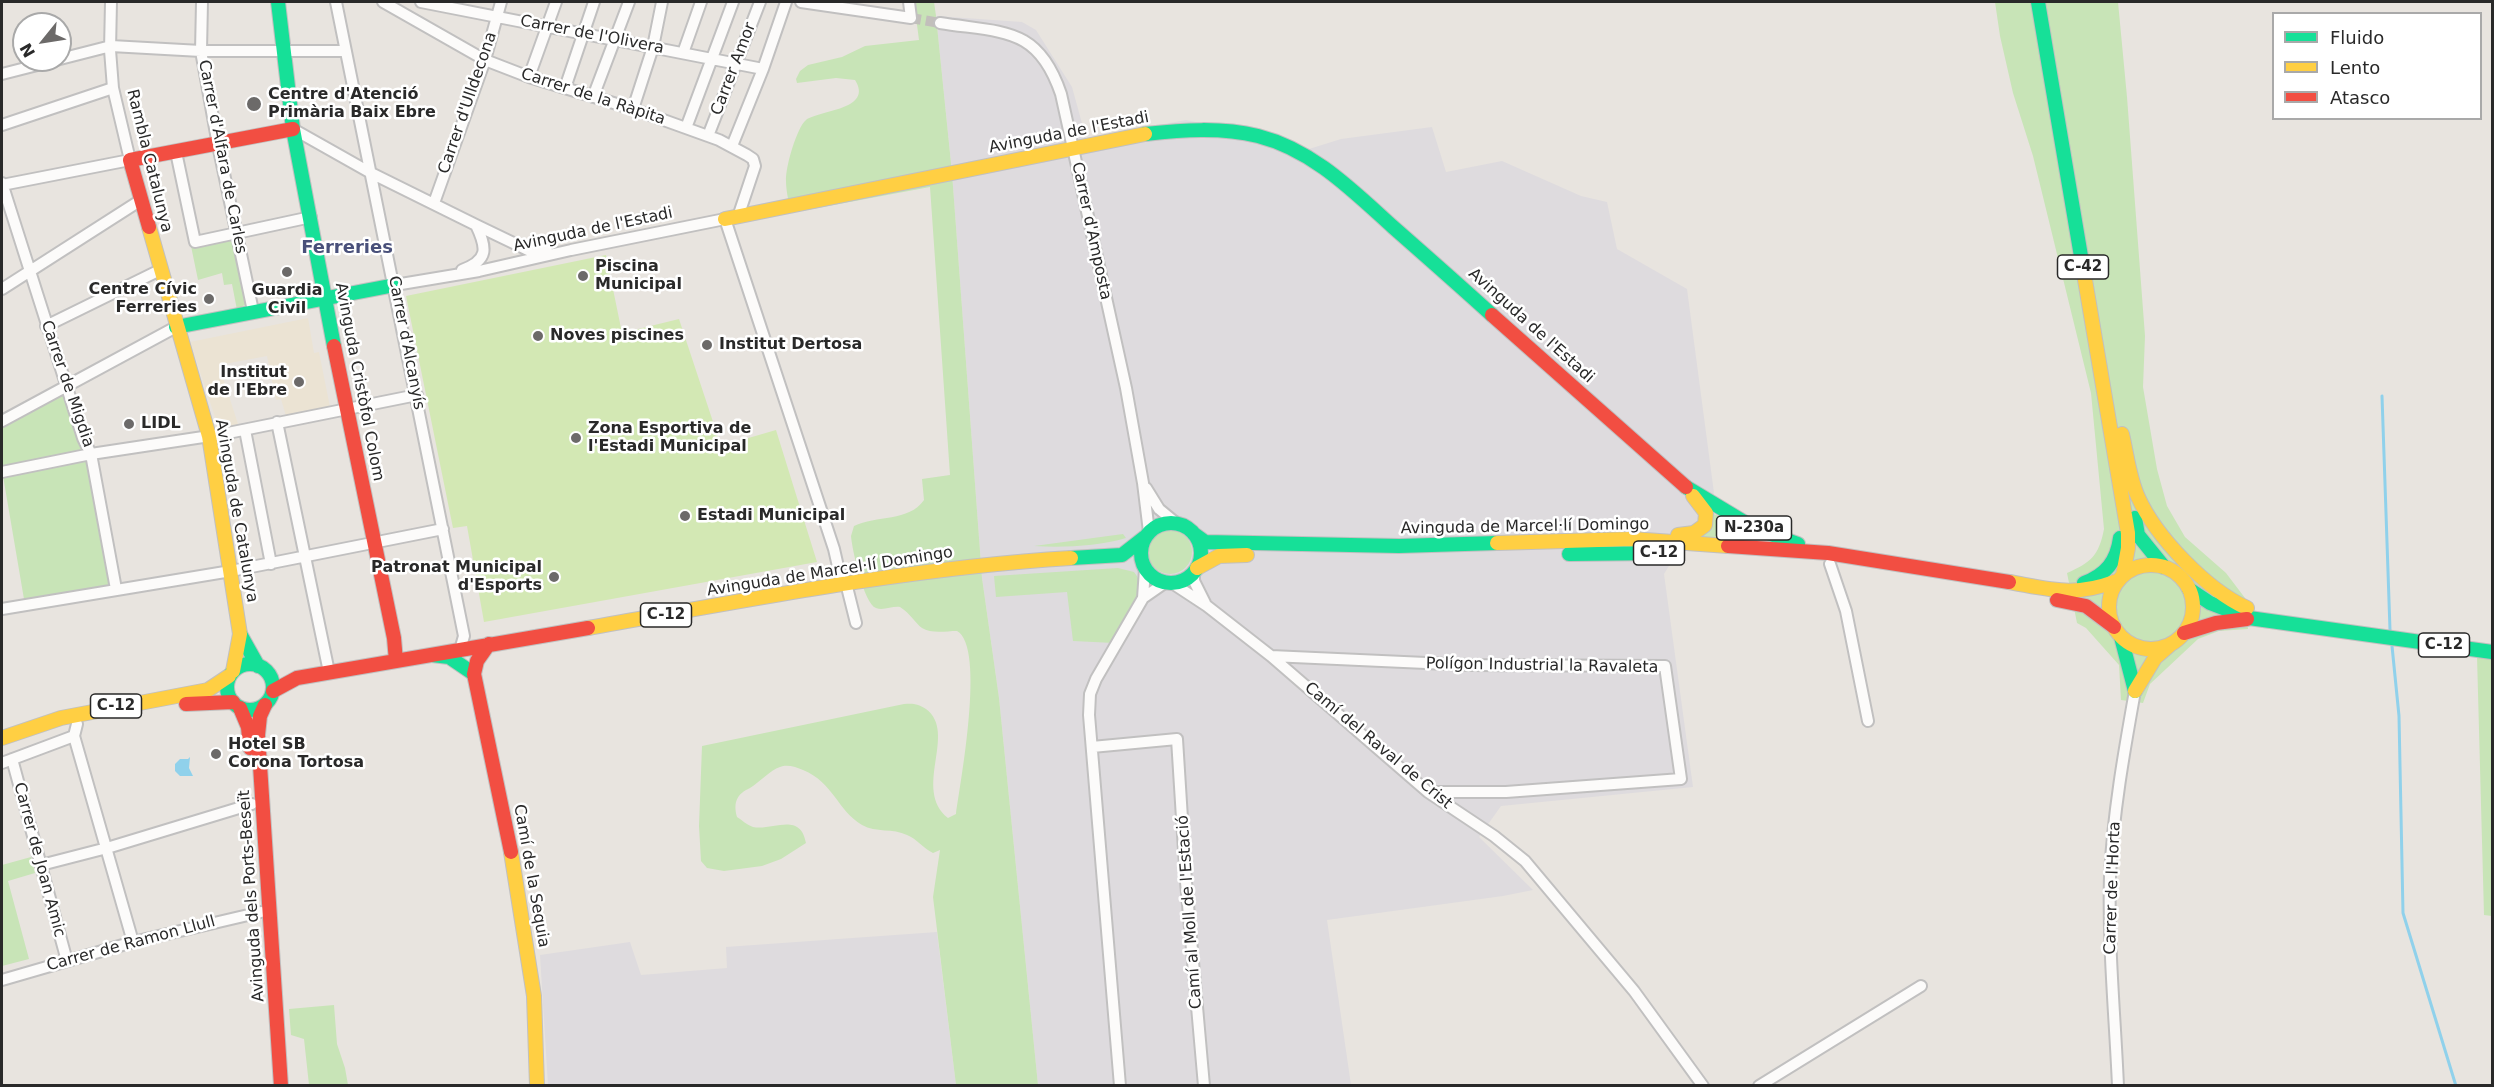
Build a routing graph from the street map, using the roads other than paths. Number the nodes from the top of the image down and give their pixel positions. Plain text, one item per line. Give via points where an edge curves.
1 (111, 2) edge
2 (202, 2) edge
3 (278, 2) edge
4 (336, 2) edge
5 (383, 2) edge
6 (421, 2) edge
7 (501, 2) edge
8 (556, 2) edge
9 (594, 2) edge
10 (629, 2) edge
11 (662, 2) edge
12 (701, 2) edge
13 (733, 2) edge
14 (760, 2) edge
15 (786, 2) edge
16 (806, 2) edge
17 (909, 2) edge
18 (2038, 2) edge
19 (2050, 2) edge
20 (498, 15) junction
21 (940, 23) tunnel mouth
22 (548, 26) junction
23 (2049, 27) junction
24 (583, 33) junction
25 (615, 40) junction
26 (111, 46) junction
27 (653, 47) junction
28 (201, 51) junction
29 (346, 51) junction
30 (282, 52) junction
31 (683, 53) junction
32 (72, 56) edge
33 (712, 58) junction
34 (485, 60) junction
35 (736, 62) junction
36 (763, 69) junction
37 (529, 77) junction
38 (113, 88) junction
39 (565, 88) junction
40 (593, 96) junction
41 (633, 110) junction
42 (2, 124) edge
43 (686, 128) junction
44 (293, 129) junction
45 (708, 136) junction
46 (218, 145) junction
47 (732, 146) junction
48 (1073, 147) junction
49 (176, 152) junction
50 (130, 160) junction
51 (371, 173) junction
52 (2, 184) edge
53 (141, 200) junction
54 (434, 203) junction
55 (310, 217) junction
56 (731, 218) junction
57 (476, 225) junction
58 (237, 234) junction
59 (524, 248) junction
60 (571, 250) junction
61 (518, 263) junction
62 (160, 270) junction
63 (28, 272) junction
64 (430, 278) junction
65 (395, 285) junction
66 (2, 289) edge
67 (325, 300) junction
68 (253, 311) junction
69 (46, 326) junction
70 (176, 327) junction
71 (67, 385) junction
72 (417, 395) junction
73 (348, 408) junction
74 (2, 421) edge
75 (277, 422) junction
76 (245, 430) junction
77 (2122, 434) junction
78 (209, 436) junction
79 (91, 454) junction
80 (2, 472) edge
81 (1143, 483) junction
82 (1686, 488) junction
83 (2123, 506) junction
84 (1176, 523) junction
85 (443, 529) junction
86 (1194, 534) junction
87 (1147, 535) junction
88 (1632, 539) junction
89 (375, 543) junction
90 (1122, 555) junction
91 (304, 557) junction
92 (1829, 559) junction
93 (271, 564) junction
94 (1144, 567) junction
95 (2164, 567) junction
96 (1196, 569) junction
97 (231, 571) junction
98 (2120, 578) junction
99 (844, 583) junction
100 (1169, 583) junction
101 (2037, 586) junction
102 (116, 589) junction
103 (2189, 589) junction
104 (1143, 598) junction
105 (1207, 606) junction
106 (2, 609) edge
107 (2249, 618) junction
108 (856, 623) dead end
109 (2326, 629) junction
110 (2117, 632) junction
111 (240, 633) junction
112 (2184, 633) junction
113 (489, 644) junction
114 (2170, 645) junction
115 (460, 650) junction
116 (2493, 652) edge
117 (430, 654) junction
118 (1271, 656) junction
119 (396, 661) junction
120 (262, 668) junction
121 (329, 672) junction
122 (231, 674) junction
123 (474, 674) junction
124 (297, 678) junction
125 (273, 691) junction
126 (2135, 691) junction
127 (237, 705) junction
128 (265, 705) junction
129 (1868, 721) dead end
130 (76, 730) junction
131 (2, 738) edge
132 (1092, 747) junction
133 (2, 749) edge
134 (7, 761) edge
135 (1428, 792) junction
136 (252, 804) junction
137 (107, 848) junction
138 (41, 865) junction
139 (261, 912) junction
140 (133, 942) junction
141 (67, 962) junction
142 (2, 980) edge
143 (1921, 986) dead end
144 (271, 1086) edge
145 (281, 1086) edge
146 (537, 1086) edge
147 (1120, 1086) edge
148 (1204, 1086) edge
149 (1703, 1086) edge
150 (1759, 1086) edge
151 (2118, 1086) edge

1 - 26 street, Rambla Catalunya
2 - 28 street, Carrer d'Alfara de Carles
3 - 30 main road, Avinguda Cristòfol Colom
4 - 29 street, Carrer d'Alcanyís
5 - 34 street, Carrer de la Ràpita
6 - 20 street, Carrer de l'Olivera
7 - 20 street, Carrer d'Ulldecona
8 - 22 street
9 - 24 street
10 - 25 street
11 - 27 street
12 - 31 street
13 - 33 street
14 - 35 street, Carrer Amor
15 - 36 street
16 - 17 street via 911,18
18 - 23 main road, C-42
19 - 23 main road, C-42
20 - 22 street, Carrer de l'Olivera
20 - 34 street, Carrer d'Ulldecona
21 - 48 street, Carrer d'Amposta via 1012,34 1042,54 1061,94
22 - 24 street, Carrer de l'Olivera
22 - 37 street
23 - 77 main road, C-42
23 - 83 main road, C-42
24 - 25 street, Carrer de l'Olivera
24 - 39 street
25 - 27 street, Carrer de l'Olivera
25 - 40 street
26 - 28 street
26 - 32 street
26 - 38 street, Rambla Catalunya
27 - 31 street, Carrer de l'Olivera
27 - 41 street
28 - 30 street
28 - 46 street, Carrer d'Alfara de Carles
29 - 30 street
29 - 51 street, Carrer d'Alcanyís
30 - 44 main road, Avinguda Cristòfol Colom
31 - 33 street, Carrer de l'Olivera
33 - 35 street, Carrer de l'Olivera
33 - 43 street
34 - 37 street, Carrer de la Ràpita
34 - 54 street, Carrer d'Ulldecona
35 - 36 street, Carrer de l'Olivera
35 - 45 street, Carrer Amor
36 - 47 street
37 - 39 street, Carrer de la Ràpita
38 - 42 street
38 - 50 street, Rambla Catalunya
39 - 40 street, Carrer de la Ràpita
40 - 41 street, Carrer de la Ràpita
41 - 43 street, Carrer de la Ràpita
43 - 45 street, Carrer de la Ràpita
44 - 46 main road
44 - 51 street
44 - 55 main road, Avinguda Cristòfol Colom
45 - 47 street, Carrer de la Ràpita
46 - 49 main road
46 - 58 street, Carrer d'Alfara de Carles
47 - 56 street, Carrer de la Ràpita via 753,159 755,166
48 - 56 main road, Avinguda de l'Estadi / N-230a
48 - 81 street, Carrer d'Amposta
48 - 82 main road, Avinguda de l'Estadi / N-230a via 1141,134 1202,129 1251,134 1296,150 1335,175
49 - 50 main road
49 - 58 street via 195,242
50 - 52 street
50 - 53 main road, Rambla Catalunya
51 - 54 street
51 - 65 street, Carrer d'Alcanyís
52 - 63 street, Carrer de Migdia
53 - 62 main road, Rambla Catalunya
53 - 63 street
54 - 57 street
55 - 58 street
55 - 67 main road, Avinguda Cristòfol Colom
56 - 60 street, Avinguda de l'Estadi
56 - 99 street
57 - 59 street
57 - 64 street via 484,242 481,259 474,266
58 - 68 street, Carrer d'Alfara de Carles
59 - 60 street via 540,253
59 - 61 street
60 - 61 street, Avinguda de l'Estadi
61 - 64 street, Avinguda de l'Estadi
62 - 69 street
62 - 70 main road, Rambla Catalunya
63 - 66 street
63 - 69 street, Carrer de Migdia
64 - 65 street, Avinguda de l'Estadi
65 - 67 main road
65 - 72 street, Carrer d'Alcanyís
67 - 68 main road
67 - 73 main road, Avinguda Cristòfol Colom
68 - 70 main road
69 - 71 street, Carrer de Migdia
70 - 71 street
70 - 78 main road, Avinguda de Catalunya
71 - 74 street
71 - 79 street, Carrer de Migdia
72 - 73 street
72 - 85 street, Carrer d'Alcanyís
73 - 75 street
73 - 89 main road, Avinguda Cristòfol Colom
75 - 76 street
75 - 91 street
76 - 78 street
76 - 93 street
77 - 95 main road, C-42 via 2138,535
77 - 109 main road via 2143,507 2161,535 2204,578 2243,607 2304,618
78 - 79 street
78 - 97 main road, Avinguda de Catalunya
79 - 80 street
79 - 102 street, Carrer de Migdia
81 - 84 street via 1159,509
81 - 87 street, Carrer d'Amposta
82 - 88 main road, N-230a via 1706,513 1699,533
82 - 92 main road, N-230a via 1754,528
83 - 98 main road, C-42 via 2130,551
83 - 101 main road via 2116,558 2102,574 2074,586
84 - 86 main road, C-12
84 - 87 main road via 1161,524
85 - 89 street
85 - 115 street, Carrer d'Alcanyís via 464,636
86 - 88 main road, Avinguda de Marcel·lí Domingo / C-12 via 1205,542 1399,546
86 - 96 main road via 1201,554
87 - 90 main road
87 - 94 main road via 1141,556
88 - 92 main road, Avinguda de Marcel·lí Domingo / C-12
89 - 91 street
89 - 119 main road, Avinguda Cristòfol Colom
90 - 94 main road
90 - 99 main road, Avinguda de Marcel·lí Domingo / C-12 via 994,563
91 - 93 street
91 - 121 street
92 - 96 main road, C-12 via 1647,552 1234,555 1219,556
92 - 101 main road, Avinguda de Marcel·lí Domingo / C-12
92 - 110 main road, C-12 via 2086,606
92 - 129 street via 1846,611
93 - 97 street
94 - 100 main road via 1158,580
94 - 104 street
95 - 98 main road, C-12 via 2142,566
95 - 103 main road, C-12 via 2179,576
96 - 100 main road, C-12 via 1185,579
96 - 105 street via 1194,581
97 - 102 street
97 - 111 main road, Avinguda de Catalunya
98 - 101 main road, C-12 via 2092,591
98 - 110 main road via 2109,604
99 - 108 street
99 - 113 main road, Avinguda de Marcel·lí Domingo / C-12
100 - 104 street
100 - 105 street, Camí del Raval de Crist
102 - 106 street
103 - 107 main road, C-12 via 2210,603
103 - 112 main road via 2193,612
104 - 132 street via 1090,694
105 - 118 street, Camí del Raval de Crist
107 - 109 main road, C-12
107 - 112 main road, C-12
109 - 116 main road, C-12
110 - 114 main road, C-12 via 2141,649
110 - 126 main road
111 - 120 main road
111 - 122 main road
112 - 114 main road, C-12
113 - 115 main road, Avinguda de Marcel·lí Domingo / C-12
113 - 123 main road via 477,661
114 - 126 main road via 2155,658
115 - 117 main road, Avinguda de Marcel·lí Domingo / C-12
117 - 119 main road, Avinguda de Marcel·lí Domingo / C-12
117 - 123 main road via 448,657
118 - 135 street, Camí del Raval de Crist
118 - 135 street, Polígon Industrial la Ravaleta via 1470,665 1665,666 1681,779 1506,792
119 - 121 main road, Avinguda de Marcel·lí Domingo / C-12
120 - 122 main road, C-12 via 243,665
120 - 124 main road, Avinguda de Marcel·lí Domingo / C-12
120 - 125 main road via 272,680
121 - 124 main road, Avinguda de Marcel·lí Domingo / C-12
122 - 127 main road via 227,690
122 - 131 main road, C-12 via 200,693 61,718
123 - 146 main road, Camí de la Sequia via 516,874 534,996
124 - 125 main road, Avinguda de Marcel·lí Domingo / C-12
125 - 128 main road
126 - 151 street, Carrer de l'Horta via 2110,874
127 - 128 main road, C-12 via 255,710
127 - 130 main road, C-12 via 202,702
127 - 136 main road, Avinguda dels Ports-Beseït via 248,727
128 - 145 main road, Avinguda dels Ports-Beseït via 258,735
130 - 133 main road, C-12 via 26,738
130 - 134 street
130 - 137 street
132 - 147 street
132 - 148 street, Camí al Moll de l'Estació via 1177,739
134 - 138 street, Carrer de Joan Amic
135 - 149 street, Camí del Raval de Crist via 1525,861 1634,991
136 - 137 street
136 - 139 main road, Avinguda dels Ports-Beseït
137 - 138 street
137 - 140 street
138 - 141 street, Carrer de Joan Amic
139 - 140 street, Carrer de Ramon Llull
139 - 144 main road, Avinguda dels Ports-Beseït
140 - 141 street, Carrer de Ramon Llull
141 - 142 street, Carrer de Ramon Llull
143 - 150 street

